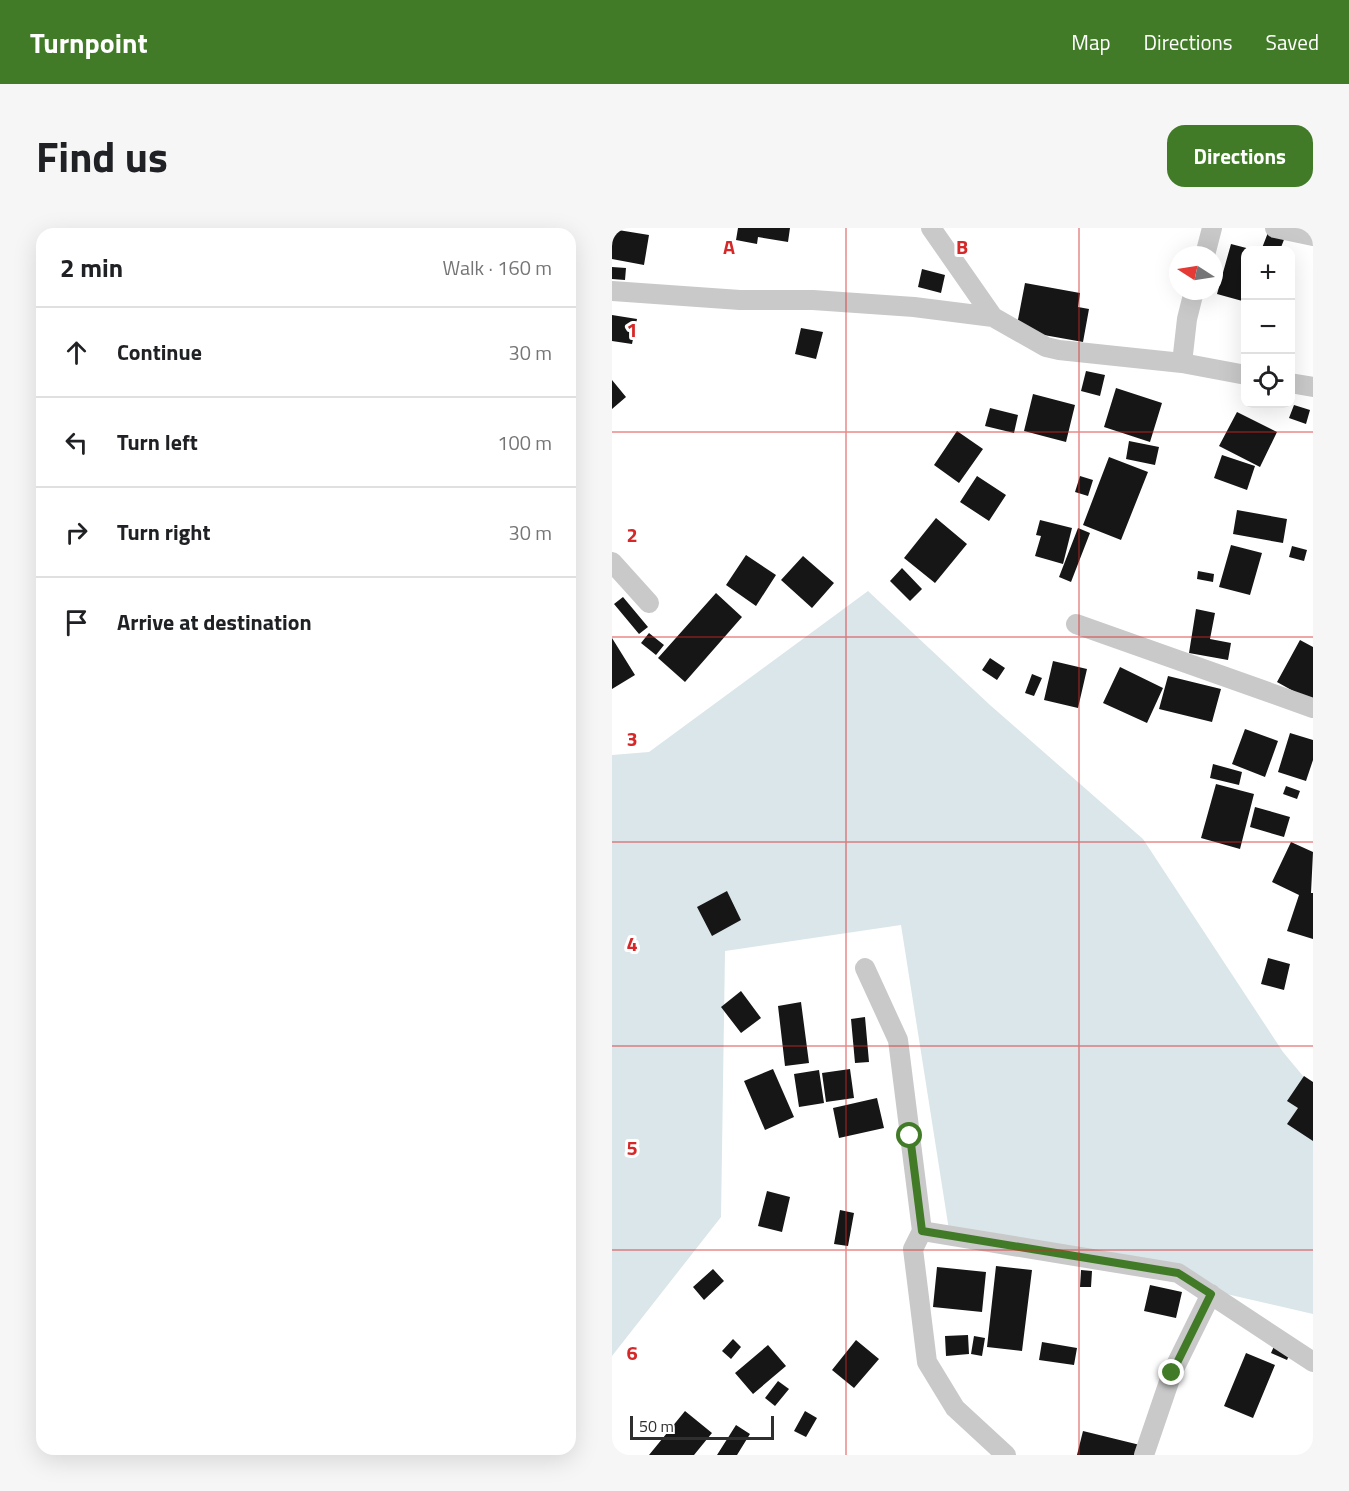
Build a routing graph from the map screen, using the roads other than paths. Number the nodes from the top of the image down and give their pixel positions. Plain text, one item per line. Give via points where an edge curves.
1 (931, 228) edge
2 (1212, 228) edge
3 (1275, 228) edge
4 (1313, 236) edge
5 (1207, 246) edge
6 (612, 291) edge
7 (1192, 300) edge
8 (993, 317) junction
9 (1182, 363) junction
10 (1241, 374) edge
11 (1295, 384) edge
12 (1313, 387) edge
13 (612, 562) edge
14 (649, 603) dead end
15 (1076, 624) dead end
16 (1313, 708) edge
17 (865, 968) dead end
18 (922, 1231) junction
19 (1211, 1294) junction
20 (1313, 1362) edge
21 (1006, 1455) edge
22 (1144, 1455) edge

1 - 8 street
2 - 5 street
3 - 4 street
6 - 8 street via 740,300 813,300
7 - 9 street
8 - 9 street via 1046,347
9 - 10 street
11 - 12 street
13 - 14 street
15 - 16 street
17 - 18 street via 898,1040
18 - 19 street via 1178,1273
18 - 21 street via 913,1249 927,1362 956,1408
19 - 20 street
19 - 22 street via 1172,1373

